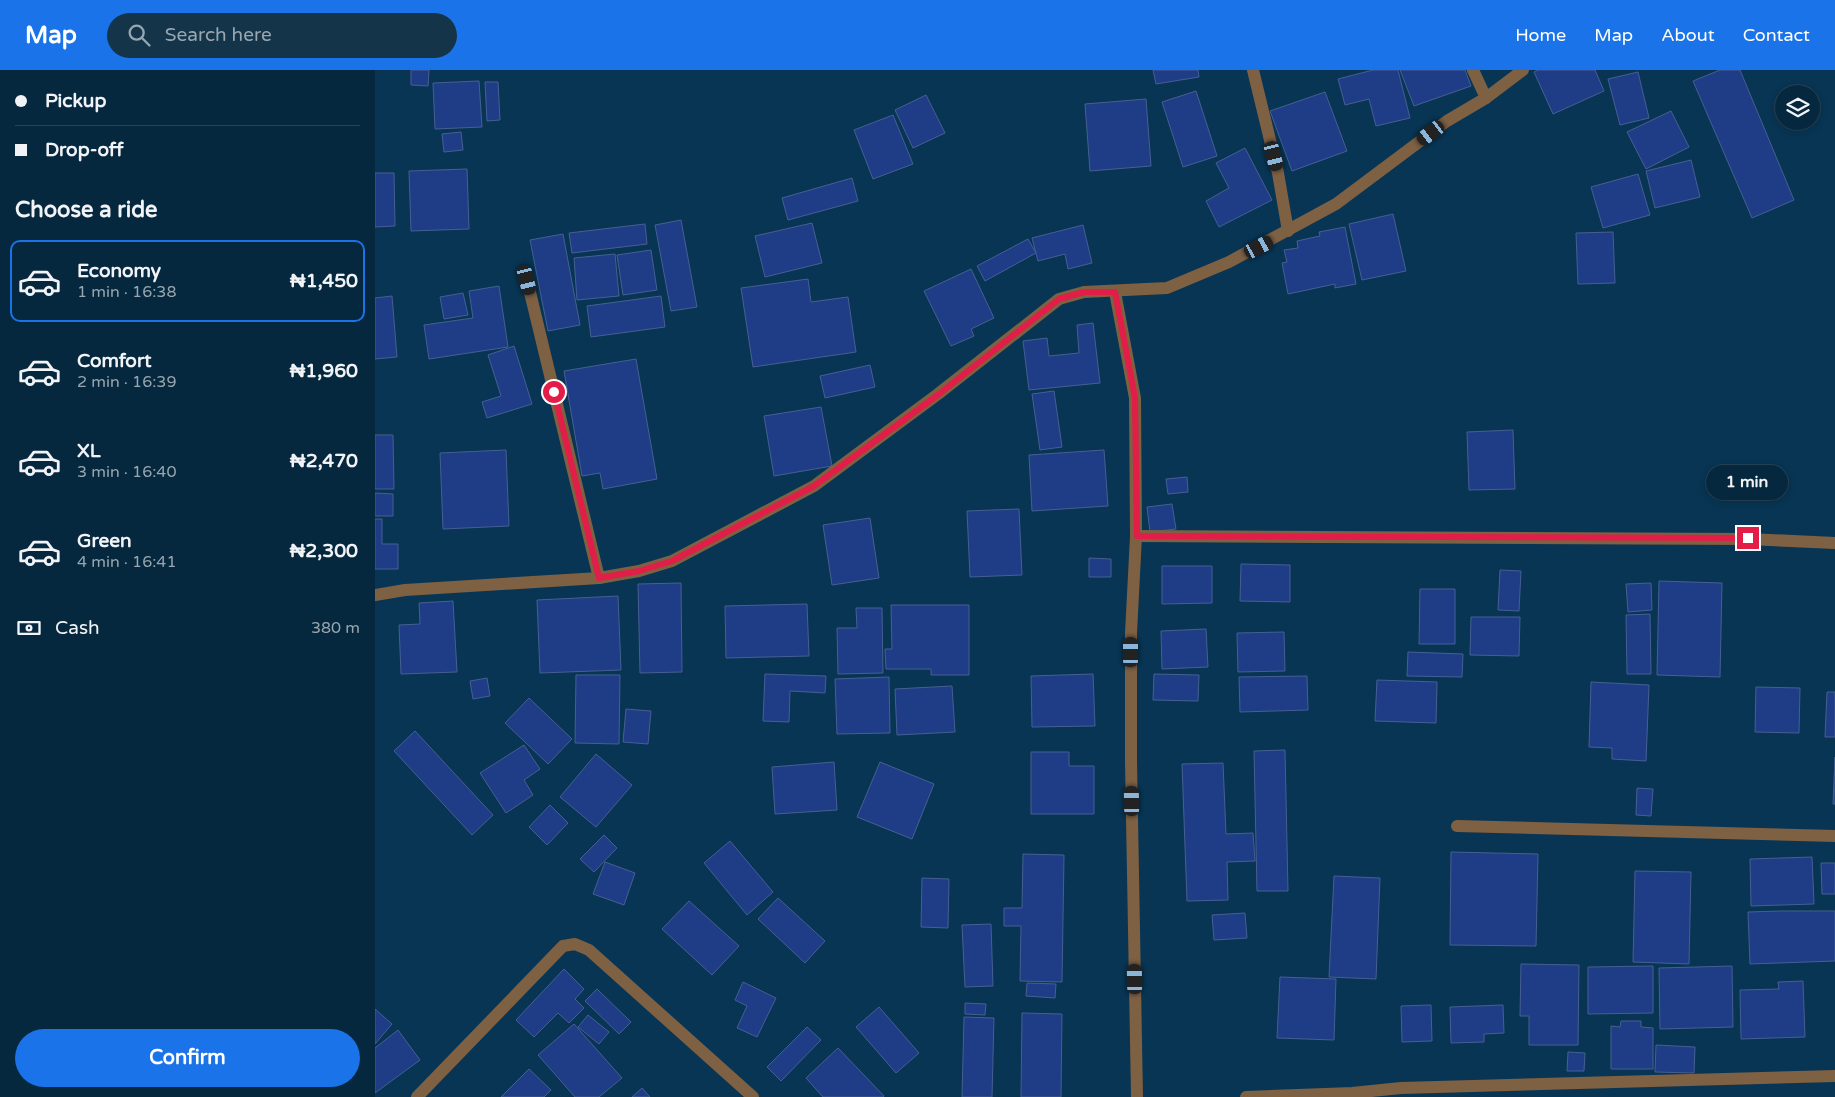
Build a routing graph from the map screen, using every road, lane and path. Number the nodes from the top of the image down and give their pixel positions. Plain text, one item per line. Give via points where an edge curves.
1 (1253, 70) edge
2 (1473, 70) edge
3 (1523, 70) edge
4 (1486, 98) junction
5 (1288, 231) junction
6 (527, 280) dead end
7 (1115, 292) junction
8 (1137, 536) junction
9 (1835, 543) edge
10 (599, 578) junction
11 (375, 595) edge
12 (1457, 826) dead end
13 (1835, 836) edge
14 (1835, 1076) edge
15 (1352, 1095) edge
16 (417, 1097) edge
17 (753, 1097) edge
18 (1137, 1097) edge
19 (1246, 1097) edge

1 - 5 street via 1278,173
2 - 4 street
3 - 4 street
4 - 5 street via 1447,121 1336,204
5 - 7 street via 1229,262 1167,288
6 - 10 street
7 - 8 street via 1135,398
7 - 10 street via 1084,292 1059,299 939,394 814,486 672,561
8 - 9 street via 1748,538
8 - 18 street via 1131,653
10 - 11 street via 405,590
12 - 13 street
14 - 15 street via 1401,1088
15 - 19 street
16 - 17 street via 563,946 575,944 589,950

